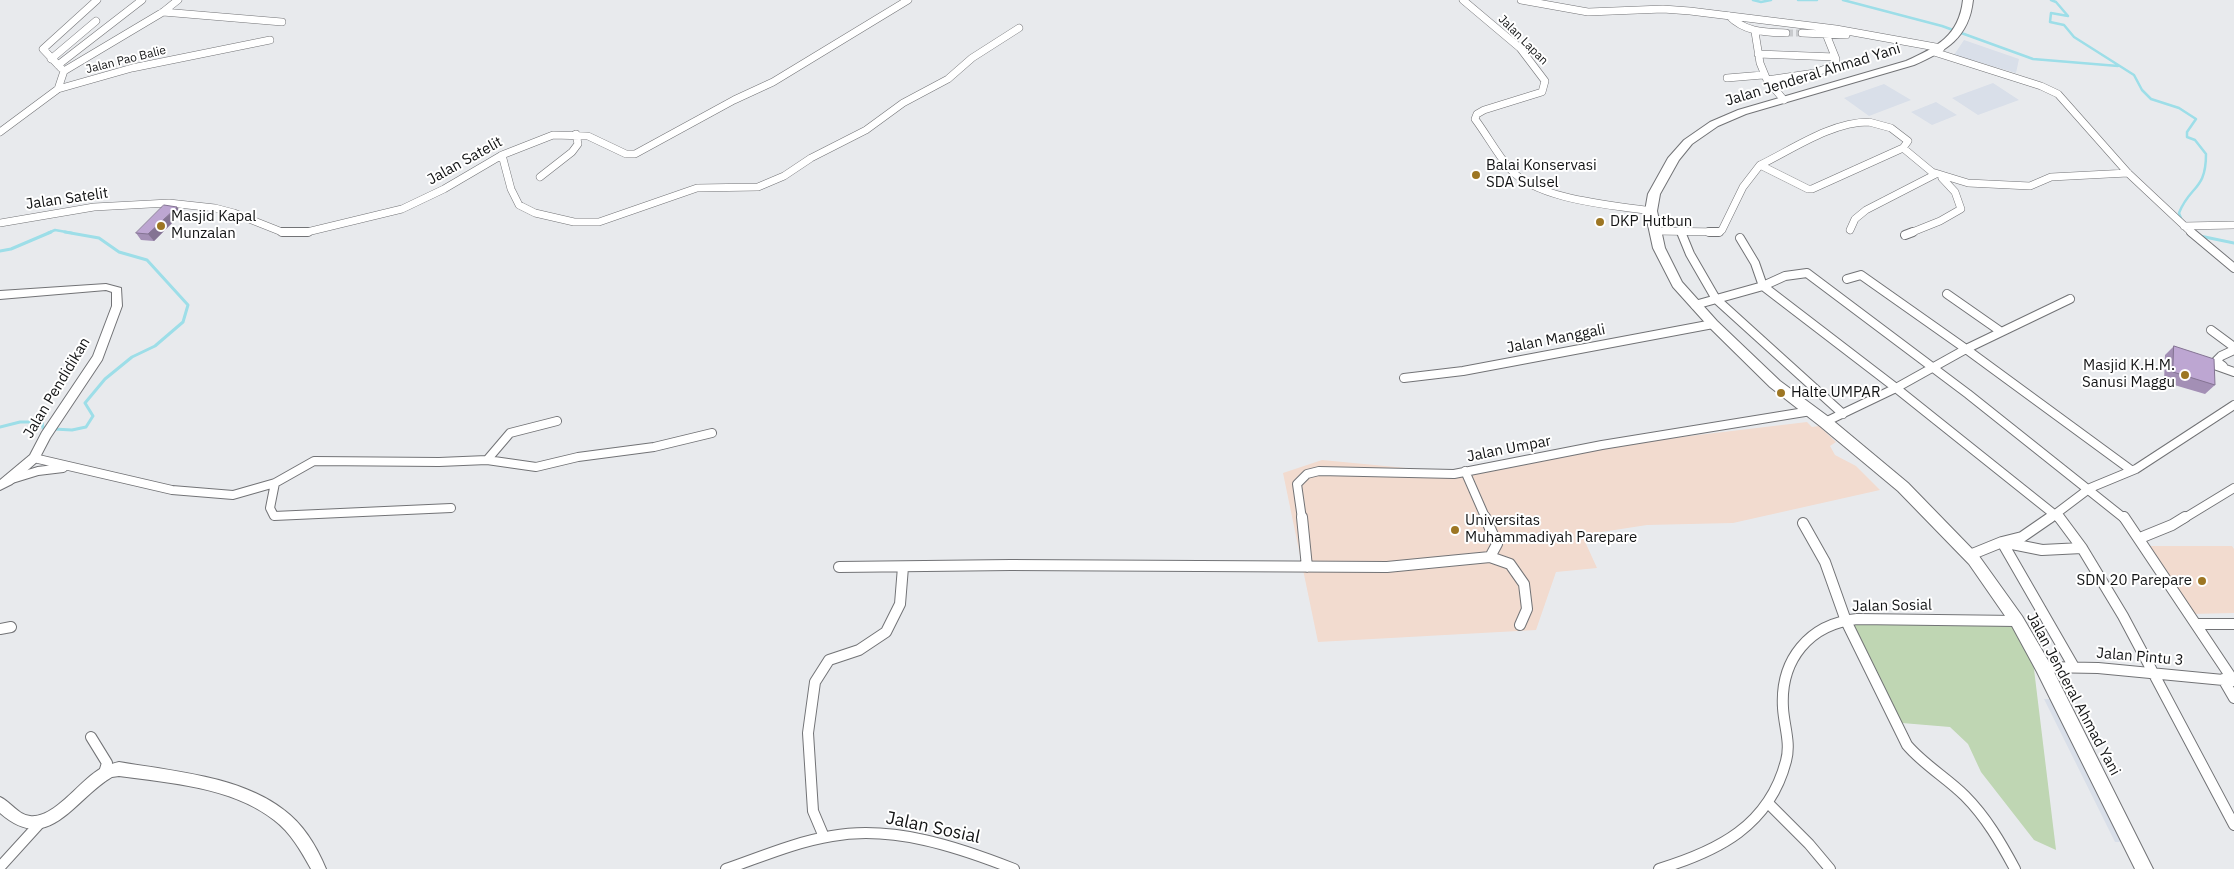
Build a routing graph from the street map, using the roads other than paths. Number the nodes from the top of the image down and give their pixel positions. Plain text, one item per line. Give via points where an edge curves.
1 (97, 0) edge
2 (142, 0) edge
3 (178, 0) edge
4 (908, 0) edge
5 (1463, 0) edge
6 (1521, 0) edge
7 (1968, 0) edge
8 (163, 12) junction
9 (1729, 16) junction
10 (96, 20) dead end
11 (282, 22) dead end
12 (1019, 28) dead end
13 (1755, 32) junction
14 (1786, 33) tunnel mouth
15 (1802, 33) tunnel mouth
16 (1861, 33) junction
17 (1826, 34) junction
18 (270, 40) dead end
19 (1937, 50) junction
20 (1758, 54) junction
21 (1835, 57) junction
22 (51, 58) junction
23 (58, 65) junction
24 (64, 71) junction
25 (1727, 78) dead end
26 (1765, 78) junction
27 (58, 89) junction
28 (1784, 100) junction
29 (0, 132) edge
30 (576, 134) junction
31 (1903, 148) junction
32 (502, 155) junction
33 (1760, 165) junction
34 (2128, 173) junction
35 (1937, 174) junction
36 (540, 177) dead end
37 (1650, 211) junction
38 (0, 223) edge
39 (2234, 225) edge
40 (2184, 226) junction
41 (1850, 230) dead end
42 (1655, 231) junction
43 (1681, 232) junction
44 (1906, 235) dead end
45 (1740, 238) dead end
46 (2234, 268) edge
47 (1847, 279) dead end
48 (1763, 286) junction
49 (1947, 294) dead end
50 (0, 295) edge
51 (1716, 299) junction
52 (2070, 299) dead end
53 (1695, 305) junction
54 (1713, 324) junction
55 (2211, 330) dead end
56 (2000, 331) junction
57 (2234, 348) edge
58 (1966, 349) junction
59 (2195, 359) edge
60 (1933, 367) junction
61 (2225, 368) junction
62 (2234, 372) edge
63 (1404, 378) dead end
64 (1896, 388) junction
65 (2234, 405) edge
66 (1810, 411) junction
67 (1843, 414) junction
68 (557, 422) dead end
69 (1825, 422) junction
70 (712, 433) dead end
71 (34, 458) junction
72 (487, 460) junction
73 (68, 467) junction
74 (2131, 470) junction
75 (1465, 471) junction
76 (12, 479) junction
77 (275, 483) junction
78 (0, 485) edge
79 (2090, 488) junction
80 (2234, 488) edge
81 (451, 508) dead end
82 (2056, 514) junction
83 (1803, 522) dead end
84 (2140, 538) junction
85 (2002, 542) junction
86 (2082, 548) junction
87 (1970, 556) junction
88 (1490, 557) junction
89 (903, 566) junction
90 (1306, 566) junction
91 (839, 567) dead end
92 (1846, 621) junction
93 (2018, 621) junction
94 (2196, 624) junction
95 (2234, 624) edge
96 (1520, 625) dead end
97 (11, 627) dead end
98 (0, 629) edge
99 (2043, 667) junction
100 (2074, 667) junction
101 (2153, 672) junction
102 (2230, 680) edge
103 (2234, 698) edge
104 (91, 737) dead end
105 (104, 773) junction
106 (0, 804) edge
107 (1769, 804) junction
108 (40, 823) junction
109 (2234, 825) edge
110 (824, 837) junction
111 (0, 867) edge
112 (319, 869) edge
113 (726, 869) edge
114 (1014, 869) edge
115 (1660, 869) edge
116 (1830, 869) edge
117 (2015, 869) edge
118 (2144, 869) edge

1 - 22 street via 43,49
2 - 23 street
3 - 8 street
4 - 30 street, Jalan Satelit via 773,82 700,118 642,152 626,154 588,136
5 - 37 street, Jalan Lapan via 1510,39 1540,69 1545,81 1542,92 1477,114 1475,120 1511,170 1530,185 1581,201
6 - 9 street via 1588,12 1663,9
7 - 19 highway, Jalan Jenderal Ahmad Yani via 1965,18 1958,32
8 - 11 street
8 - 24 street
9 - 13 street
9 - 16 street
10 - 22 street
12 - 32 street via 972,58 948,79 904,103 866,130 758,187 697,188 599,222 574,222 535,214 519,205
13 - 14 street
13 - 20 street
15 - 17 street
16 - 17 street
16 - 19 street
17 - 21 street
18 - 27 street, Jalan Pao Balie via 132,68
19 - 28 highway, Jalan Jenderal Ahmad Yani via 1910,63
19 - 34 street via 2051,90
20 - 21 street
20 - 26 street
21 - 26 street via 1835,65 1825,70
22 - 23 street
23 - 24 street
24 - 27 street
25 - 26 street
26 - 28 street
27 - 29 street, Jalan Pao Balie
28 - 37 highway, Jalan Jenderal Ahmad Yani via 1714,124 1688,142 1674,158 1654,194
30 - 32 street, Jalan Satelit via 544,137
30 - 36 street via 578,144 572,152
31 - 33 street via 1812,189
31 - 33 street via 1908,143 1907,139 1892,129 1870,122 1856,123
31 - 35 street
32 - 38 street, Jalan Satelit via 402,209 307,232 282,232 228,211 169,203 94,207
33 - 43 street via 1749,176 1732,204 1722,230 1710,234
34 - 35 street via 2051,177 2030,186 1968,184
34 - 40 street
35 - 41 street via 1866,210 1855,219
35 - 44 street via 1950,185 1961,209
37 - 42 highway, Jalan Jenderal Ahmad Yani
39 - 40 street
40 - 46 street
42 - 43 street
42 - 53 highway, Jalan Jenderal Ahmad Yani via 1667,267
43 - 51 street
45 - 48 street via 1755,263
47 - 58 street via 1861,275
48 - 51 street
48 - 60 street via 1790,274 1808,273
48 - 64 street
49 - 56 street
50 - 71 street, Jalan Pendidikan via 117,290 117,306 98,357 46,434
51 - 53 street
51 - 67 street
52 - 56 street
53 - 54 highway, Jalan Jenderal Ahmad Yani
54 - 63 street, Jalan Manggali via 1463,371
54 - 66 highway, Jalan Jenderal Ahmad Yani via 1775,384
55 - 57 street
56 - 58 street
57 - 61 street via 2216,361
58 - 60 street
58 - 74 street
59 - 61 street
60 - 64 street
60 - 79 street
61 - 62 street
64 - 67 street
64 - 82 street
65 - 74 street
66 - 69 highway, Jalan Jenderal Ahmad Yani
66 - 75 street, Jalan Umpar
67 - 69 street
68 - 72 street via 510,433
69 - 87 highway, Jalan Jenderal Ahmad Yani via 1903,487
70 - 72 street via 654,447 578,457 536,467
71 - 73 street
71 - 76 street, Jalan Pendidikan
72 - 77 street via 314,461
73 - 76 street
73 - 77 street via 205,494 233,494
74 - 79 street
75 - 88 street via 1497,544
75 - 90 street, Jalan Umpar via 1454,474 1327,471 1306,474 1297,484
76 - 78 street, Jalan Pendidikan
77 - 81 street via 270,508 274,516
79 - 82 street
79 - 84 street via 2123,516
80 - 84 street via 2172,525
82 - 85 street via 2022,537
82 - 86 street
83 - 92 street via 1825,562
84 - 94 street
85 - 86 street via 2048,552
85 - 87 street
85 - 100 street
86 - 101 street
87 - 93 highway, Jalan Jenderal Ahmad Yani
88 - 90 street via 1387,567
88 - 96 street via 1510,564 1524,584 1527,609
89 - 90 street
89 - 91 street
89 - 110 street via 900,604 886,632 859,650 829,660 815,682 808,733 813,812
92 - 93 street, Jalan Sosial
92 - 107 street, Jalan Sosial via 1817,632 1798,651 1793,661 1783,688 1788,747 1786,763
92 - 117 street via 1907,745 1917,758 1966,796
93 - 99 highway, Jalan Jenderal Ahmad Yani
94 - 95 street
94 - 102 street
97 - 98 street
99 - 100 street, Jalan Pintu 3
99 - 118 highway, Jalan Jenderal Ahmad Yani
100 - 101 street, Jalan Pintu 3
101 - 102 street, Jalan Pintu 3
101 - 109 street
102 - 103 street
104 - 105 street via 107,763
105 - 108 street via 55,816
105 - 112 street via 118,769 187,781 258,800 295,830
106 - 108 street via 19,819
107 - 115 street, Jalan Sosial via 1761,816 1722,844 1683,863
107 - 116 street
108 - 111 street
110 - 113 street, Jalan Sosial
110 - 114 street, Jalan Sosial via 878,833 914,838 970,852

